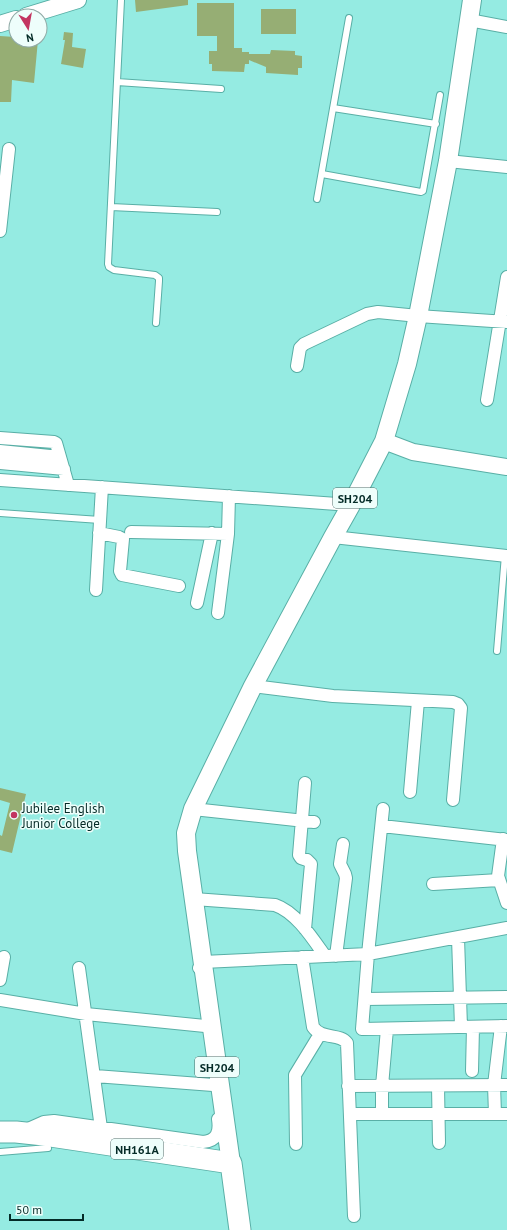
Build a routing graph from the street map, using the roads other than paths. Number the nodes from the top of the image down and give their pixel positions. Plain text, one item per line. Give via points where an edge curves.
1 (78, 0) edge
2 (120, 0) edge
3 (472, 0) edge
4 (48, 9) edge
5 (349, 18) dead end
6 (469, 20) junction
7 (507, 27) edge
8 (117, 82) junction
9 (221, 89) dead end
10 (440, 95) dead end
11 (333, 108) junction
12 (436, 124) junction
13 (9, 149) dead end
14 (507, 167) edge
15 (438, 171) junction
16 (322, 174) junction
17 (2, 199) edge
18 (317, 199) dead end
19 (111, 207) junction
20 (217, 212) dead end
21 (0, 231) edge
22 (507, 277) edge
23 (418, 316) junction
24 (503, 321) edge
25 (156, 323) dead end
26 (297, 366) dead end
27 (487, 400) dead end
28 (0, 438) edge
29 (384, 441) junction
30 (0, 452) edge
31 (60, 457) junction
32 (0, 463) edge
33 (507, 466) edge
34 (64, 469) junction
35 (0, 480) edge
36 (68, 485) junction
37 (102, 487) junction
38 (229, 496) junction
39 (351, 505) junction
40 (0, 513) edge
41 (100, 520) junction
42 (131, 532) dead end
43 (99, 533) junction
44 (212, 533) junction
45 (228, 534) junction
46 (333, 537) junction
47 (506, 556) edge
48 (179, 586) dead end
49 (96, 590) dead end
50 (197, 603) dead end
51 (218, 613) dead end
52 (497, 652) dead end
53 (253, 686) junction
54 (418, 701) junction
55 (305, 783) dead end
56 (410, 792) dead end
57 (453, 800) dead end
58 (192, 809) junction
59 (383, 809) dead end
60 (308, 821) junction
61 (382, 826) junction
62 (505, 839) edge
63 (343, 844) dead end
64 (499, 880) junction
65 (433, 884) dead end
66 (194, 899) junction
67 (507, 903) edge
68 (507, 928) edge
69 (305, 929) junction
70 (458, 938) junction
71 (368, 954) junction
72 (331, 956) junction
73 (4, 957) dead end
74 (302, 958) junction
75 (204, 966) junction
76 (79, 968) dead end
77 (0, 980) edge
78 (460, 997) junction
79 (507, 997) edge
80 (365, 998) junction
81 (0, 1000) edge
82 (86, 1014) junction
83 (205, 1026) junction
84 (504, 1026) edge
85 (461, 1027) junction
86 (474, 1027) junction
87 (386, 1028) junction
88 (362, 1029) junction
89 (320, 1034) junction
90 (346, 1041) junction
91 (472, 1071) dead end
92 (95, 1076) junction
93 (213, 1085) junction
94 (494, 1085) junction
95 (507, 1085) edge
96 (348, 1086) junction
97 (382, 1086) junction
98 (438, 1086) junction
99 (350, 1114) junction
100 (382, 1114) junction
101 (438, 1114) junction
102 (501, 1114) edge
103 (101, 1128) junction
104 (13, 1136) edge
105 (439, 1143) dead end
106 (296, 1144) dead end
107 (0, 1152) edge
108 (231, 1163) junction
109 (354, 1216) dead end
110 (240, 1230) edge

1 - 4 street
2 - 8 lane
3 - 6 main road, SH204
5 - 11 lane
6 - 7 street
6 - 15 main road, SH204
8 - 9 lane
8 - 19 lane
10 - 12 lane
11 - 12 lane
11 - 16 lane
12 - 15 lane
13 - 17 street
14 - 15 street
15 - 16 lane via 419,193
15 - 23 main road, SH204
16 - 18 lane
17 - 21 street
19 - 20 lane
19 - 25 lane via 109,267 114,270 158,276
22 - 24 street
23 - 24 street
23 - 26 street via 378,312 367,314 304,344 300,348
23 - 29 main road, SH204
24 - 27 street
28 - 31 street via 54,442
29 - 33 street via 413,452
29 - 39 main road, SH204
30 - 31 street
31 - 34 street
32 - 34 street
34 - 36 street
35 - 36 street
36 - 37 street
37 - 38 street
37 - 41 street
38 - 39 street
38 - 45 street
39 - 46 main road, SH204
40 - 41 lane
41 - 43 street
42 - 44 street
43 - 48 street via 123,539 120,572 122,575
43 - 49 street
44 - 45 street
44 - 50 street
45 - 51 street
46 - 47 street
46 - 53 main road, SH204
47 - 52 lane
53 - 54 street via 333,696
53 - 58 main road, SH204
54 - 56 street
54 - 57 street via 453,702 460,706
55 - 60 street
58 - 60 street
58 - 66 main road, SH204 via 186,833
59 - 61 street
60 - 69 street via 299,855 311,864
61 - 62 street
61 - 71 street
62 - 64 street
63 - 72 street via 340,864 346,878
64 - 65 street
64 - 67 street
66 - 69 street via 275,905 287,911
66 - 75 main road, SH204
68 - 70 street
69 - 72 street
70 - 71 street
70 - 78 street
71 - 72 street
71 - 80 street
72 - 74 street
73 - 77 street
74 - 75 street
74 - 89 street via 313,1028
75 - 83 street via 199,968
75 - 108 main road, SH204
76 - 82 street
78 - 79 street
78 - 80 street
78 - 85 street
80 - 88 street
81 - 82 street
82 - 83 street
82 - 92 street
83 - 93 street
84 - 86 street
84 - 94 street
85 - 86 street
85 - 87 street
86 - 91 street
87 - 88 street
87 - 97 street
88 - 90 street
89 - 90 street
89 - 106 street via 295,1075
90 - 96 street
92 - 93 street
92 - 103 street
93 - 103 street via 219,1131 214,1140 203,1142
94 - 95 street
94 - 98 street
94 - 102 street
96 - 97 street
96 - 99 street
97 - 98 street
97 - 100 street
98 - 101 street
99 - 100 street
99 - 109 street
100 - 101 street
101 - 102 street
101 - 105 street
103 - 104 street via 49,1121
104 - 107 lane
104 - 108 highway, NH161A
108 - 110 highway

